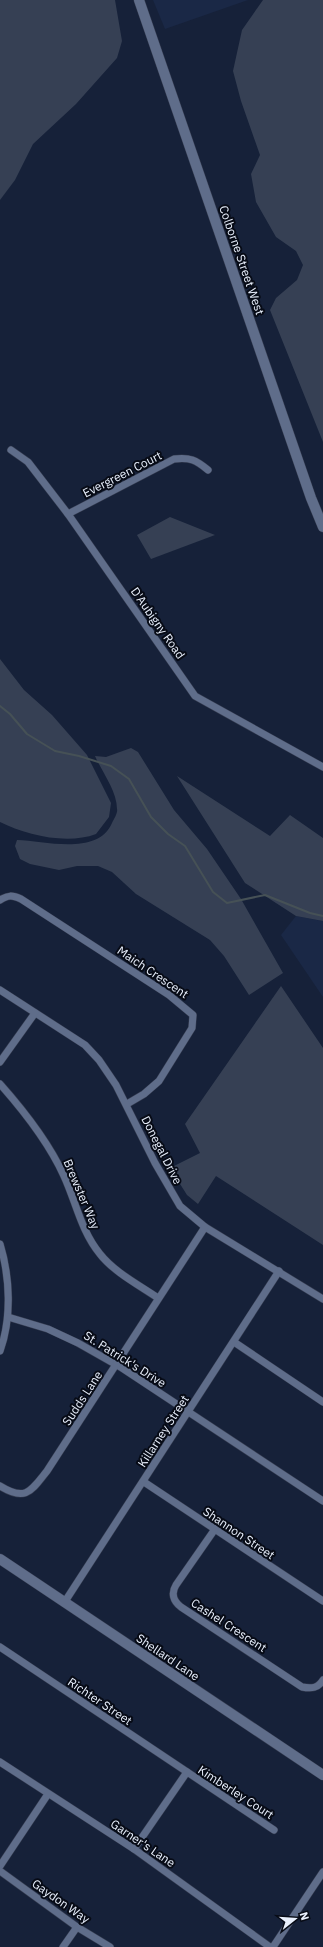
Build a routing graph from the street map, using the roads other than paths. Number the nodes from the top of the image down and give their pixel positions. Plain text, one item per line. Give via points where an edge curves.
1 (139, 0) edge
2 (11, 450) dead end
3 (208, 470) dead end
4 (68, 514) junction
5 (323, 527) edge
6 (323, 767) edge
7 (0, 900) edge
8 (0, 990) edge
9 (35, 1013) junction
10 (0, 1062) edge
11 (0, 1084) edge
12 (127, 1104) junction
13 (205, 1227) junction
14 (0, 1244) edge
15 (279, 1271) junction
16 (158, 1298) junction
17 (323, 1299) edge
18 (8, 1317) junction
19 (234, 1342) junction
20 (0, 1351) edge
21 (117, 1365) junction
22 (323, 1402) edge
23 (188, 1413) junction
24 (144, 1482) junction
25 (0, 1486) edge
26 (323, 1501) edge
27 (215, 1529) junction
28 (0, 1559) edge
29 (323, 1601) edge
30 (64, 1603) junction
31 (0, 1647) edge
32 (323, 1680) edge
33 (0, 1762) edge
34 (187, 1772) junction
35 (323, 1775) edge
36 (48, 1794) junction
37 (274, 1830) dead end
38 (134, 1849) junction
39 (0, 1866) edge
40 (0, 1871) edge
41 (323, 1872) edge
42 (77, 1927) junction
43 (62, 1947) edge
44 (110, 1947) edge
45 (272, 1947) edge

1 - 5 main road, Colborne Street West
2 - 4 street, D'Aubigny Road via 28,462
3 - 4 street, Evergreen Court via 191,458 174,459
4 - 6 street, D'Aubigny Road via 195,696
7 - 12 street, Maich Crescent via 8,896 21,899 168,995 193,1015 192,1028 159,1081
8 - 9 street, Donegal Drive
9 - 10 street
9 - 12 street, Donegal Drive via 85,1045 109,1073
11 - 16 street, Brewster Way via 30,1121 52,1154 86,1233 100,1255
12 - 13 street, Donegal Drive via 169,1190 180,1206
13 - 15 street, Donegal Drive
13 - 16 street, Sudds Lane
14 - 18 street via 7,1275
15 - 17 street, Donegal Drive
15 - 19 street, Killarney Street
16 - 21 street, Sudds Lane
18 - 20 street
18 - 21 street, St. Patrick's Drive via 64,1336
19 - 22 street
19 - 23 street, Killarney Street
21 - 23 street, St. Patrick's Drive
21 - 25 street, Sudds Lane via 31,1491 20,1495
23 - 24 street, Killarney Street
23 - 26 street, St. Patrick's Drive
24 - 27 street, Shannon Street
24 - 30 street, Killarney Street
27 - 29 street, Shannon Street
27 - 32 street, Cashel Crescent via 176,1584 173,1592 174,1601 302,1687 314,1688
28 - 30 main road, Shellard Lane
30 - 35 main road, Shellard Lane
31 - 34 street, Richter Street
33 - 36 street, Garner's Lane
34 - 37 street, Kimberley Court
34 - 38 street
36 - 38 street, Garner's Lane
36 - 39 street
38 - 45 street, Garner's Lane
40 - 42 street, Gaydon Way
41 - 45 street
42 - 43 street
42 - 44 street, Gaydon Way

